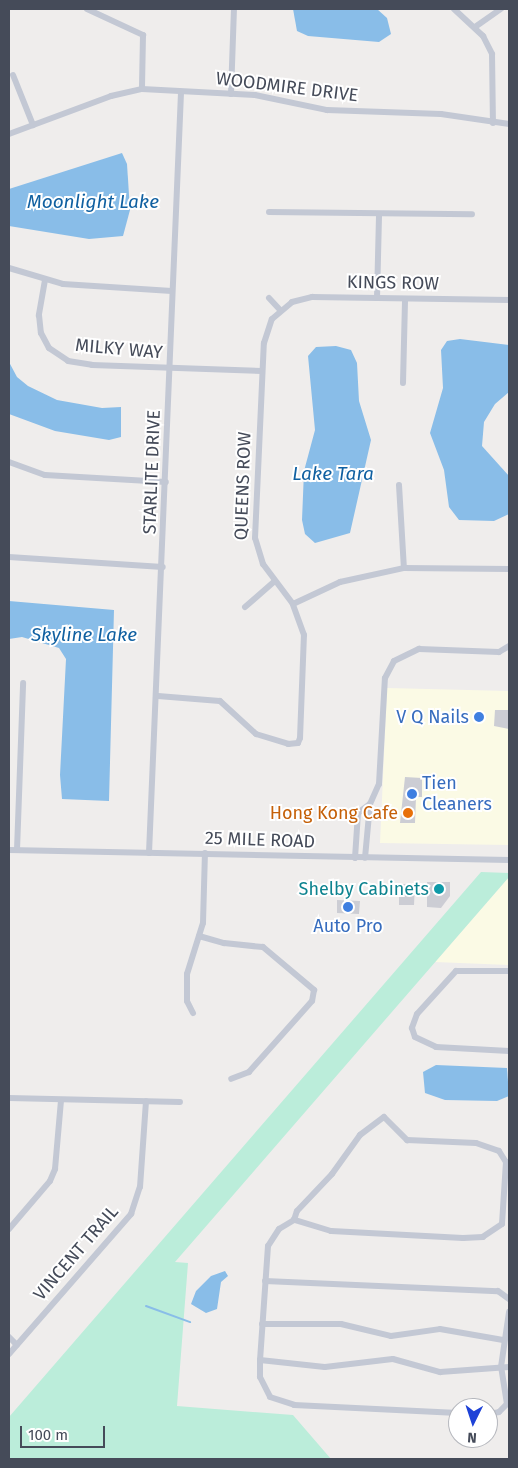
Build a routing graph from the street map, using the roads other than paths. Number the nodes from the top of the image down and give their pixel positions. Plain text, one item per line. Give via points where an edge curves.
1 (87, 9) edge
2 (234, 9) edge
3 (454, 9) edge
4 (501, 9) edge
5 (475, 26) junction
6 (12, 76) dead end
7 (142, 89) junction
8 (181, 92) junction
9 (231, 94) junction
10 (493, 123) junction
11 (509, 124) edge
12 (33, 125) junction
13 (9, 134) edge
14 (269, 212) dead end
15 (379, 214) junction
16 (472, 214) dead end
17 (9, 268) edge
18 (45, 280) junction
19 (172, 291) junction
20 (269, 298) dead end
21 (377, 298) junction
22 (405, 299) junction
23 (509, 300) edge
24 (280, 310) junction
25 (171, 368) junction
26 (262, 371) junction
27 (403, 383) dead end
28 (9, 462) edge
29 (166, 482) junction
30 (399, 485) dead end
31 (9, 557) edge
32 (163, 567) junction
33 (404, 568) junction
34 (509, 569) edge
35 (274, 582) junction
36 (293, 604) junction
37 (245, 607) dead end
38 (509, 646) edge
39 (24, 683) dead end
40 (158, 696) junction
41 (370, 804) junction
42 (9, 850) edge
43 (17, 850) junction
44 (149, 853) junction
45 (205, 853) junction
46 (355, 858) junction
47 (365, 858) junction
48 (509, 860) edge
49 (199, 936) junction
50 (509, 971) edge
51 (193, 1013) dead end
52 (509, 1051) edge
53 (231, 1079) dead end
54 (9, 1098) edge
55 (61, 1100) junction
56 (146, 1101) junction
57 (180, 1102) dead end
58 (508, 1187) edge
59 (507, 1198) edge
60 (294, 1220) junction
61 (9, 1229) edge
62 (265, 1281) junction
63 (509, 1299) edge
64 (509, 1312) edge
65 (262, 1324) junction
66 (9, 1337) edge
67 (503, 1340) junction
68 (17, 1344) junction
69 (9, 1354) edge
70 (260, 1360) junction
71 (502, 1367) junction
72 (509, 1367) edge
73 (448, 1412) edge
74 (498, 1412) edge

1 - 7 street via 143,35
2 - 9 street
3 - 5 street
4 - 5 street
5 - 10 street via 487,42 493,60
6 - 12 street
7 - 8 street, WOODMIRE DRIVE
7 - 12 street, WOODMIRE DRIVE
8 - 9 street, WOODMIRE DRIVE
8 - 19 street, STARLITE DRIVE
9 - 10 street, WOODMIRE DRIVE via 327,110 441,114
10 - 11 street, WOODMIRE DRIVE
12 - 13 street, WOODMIRE DRIVE
14 - 15 street
15 - 16 street
15 - 21 street
17 - 18 street
18 - 19 street
18 - 25 street, MILKY WAY via 39,325 44,341 57,355 79,364
19 - 25 street, STARLITE DRIVE
20 - 24 street
21 - 22 street, KINGS ROW
21 - 24 street, KINGS ROW via 306,297
22 - 23 street, KINGS ROW
22 - 27 street
24 - 26 street, QUEENS ROW via 267,330
25 - 26 street, MILKY WAY
25 - 29 street, STARLITE DRIVE
26 - 35 street, QUEENS ROW via 255,538 256,551
28 - 29 street via 45,475
29 - 32 street, STARLITE DRIVE
30 - 33 street
31 - 32 street
32 - 40 street, STARLITE DRIVE
33 - 34 street
33 - 36 street via 340,582
35 - 36 street, QUEENS ROW
35 - 37 street
36 - 40 street, QUEENS ROW via 305,647 298,743 288,744 256,734 220,701
38 - 41 street via 500,652 419,649 394,661 385,678 379,784
39 - 43 street
40 - 44 street, STARLITE DRIVE
41 - 46 street via 358,814
41 - 47 street
42 - 43 street, 25 MILE ROAD
43 - 44 street, 25 MILE ROAD
44 - 45 street, 25 MILE ROAD
45 - 46 street, 25 MILE ROAD
45 - 49 street via 204,911
46 - 47 street, 25 MILE ROAD
47 - 48 street, 25 MILE ROAD
49 - 51 street via 187,974 187,1001
49 - 53 street via 263,947 314,990 312,1000 249,1072
50 - 52 street via 456,971 417,1014 412,1028 415,1037 436,1047
54 - 55 street
55 - 56 street
55 - 61 street via 55,1170 50,1181
56 - 57 street
56 - 68 street, VINCENT TRAIL via 140,1187 131,1214
58 - 59 street
58 - 60 street via 506,1162 499,1150 476,1143 408,1140 384,1117 360,1134 332,1174 297,1211
59 - 60 street via 502,1224 483,1237 331,1231
60 - 62 street via 271,1239
62 - 63 street via 498,1291
62 - 65 street
64 - 67 street
65 - 67 street via 341,1324 391,1336 440,1329
65 - 70 street
66 - 68 street
67 - 71 street
68 - 69 street, VINCENT TRAIL
70 - 71 street via 325,1368 393,1359 440,1372
70 - 73 street via 264,1388 281,1404
71 - 72 street
71 - 74 street via 507,1404

